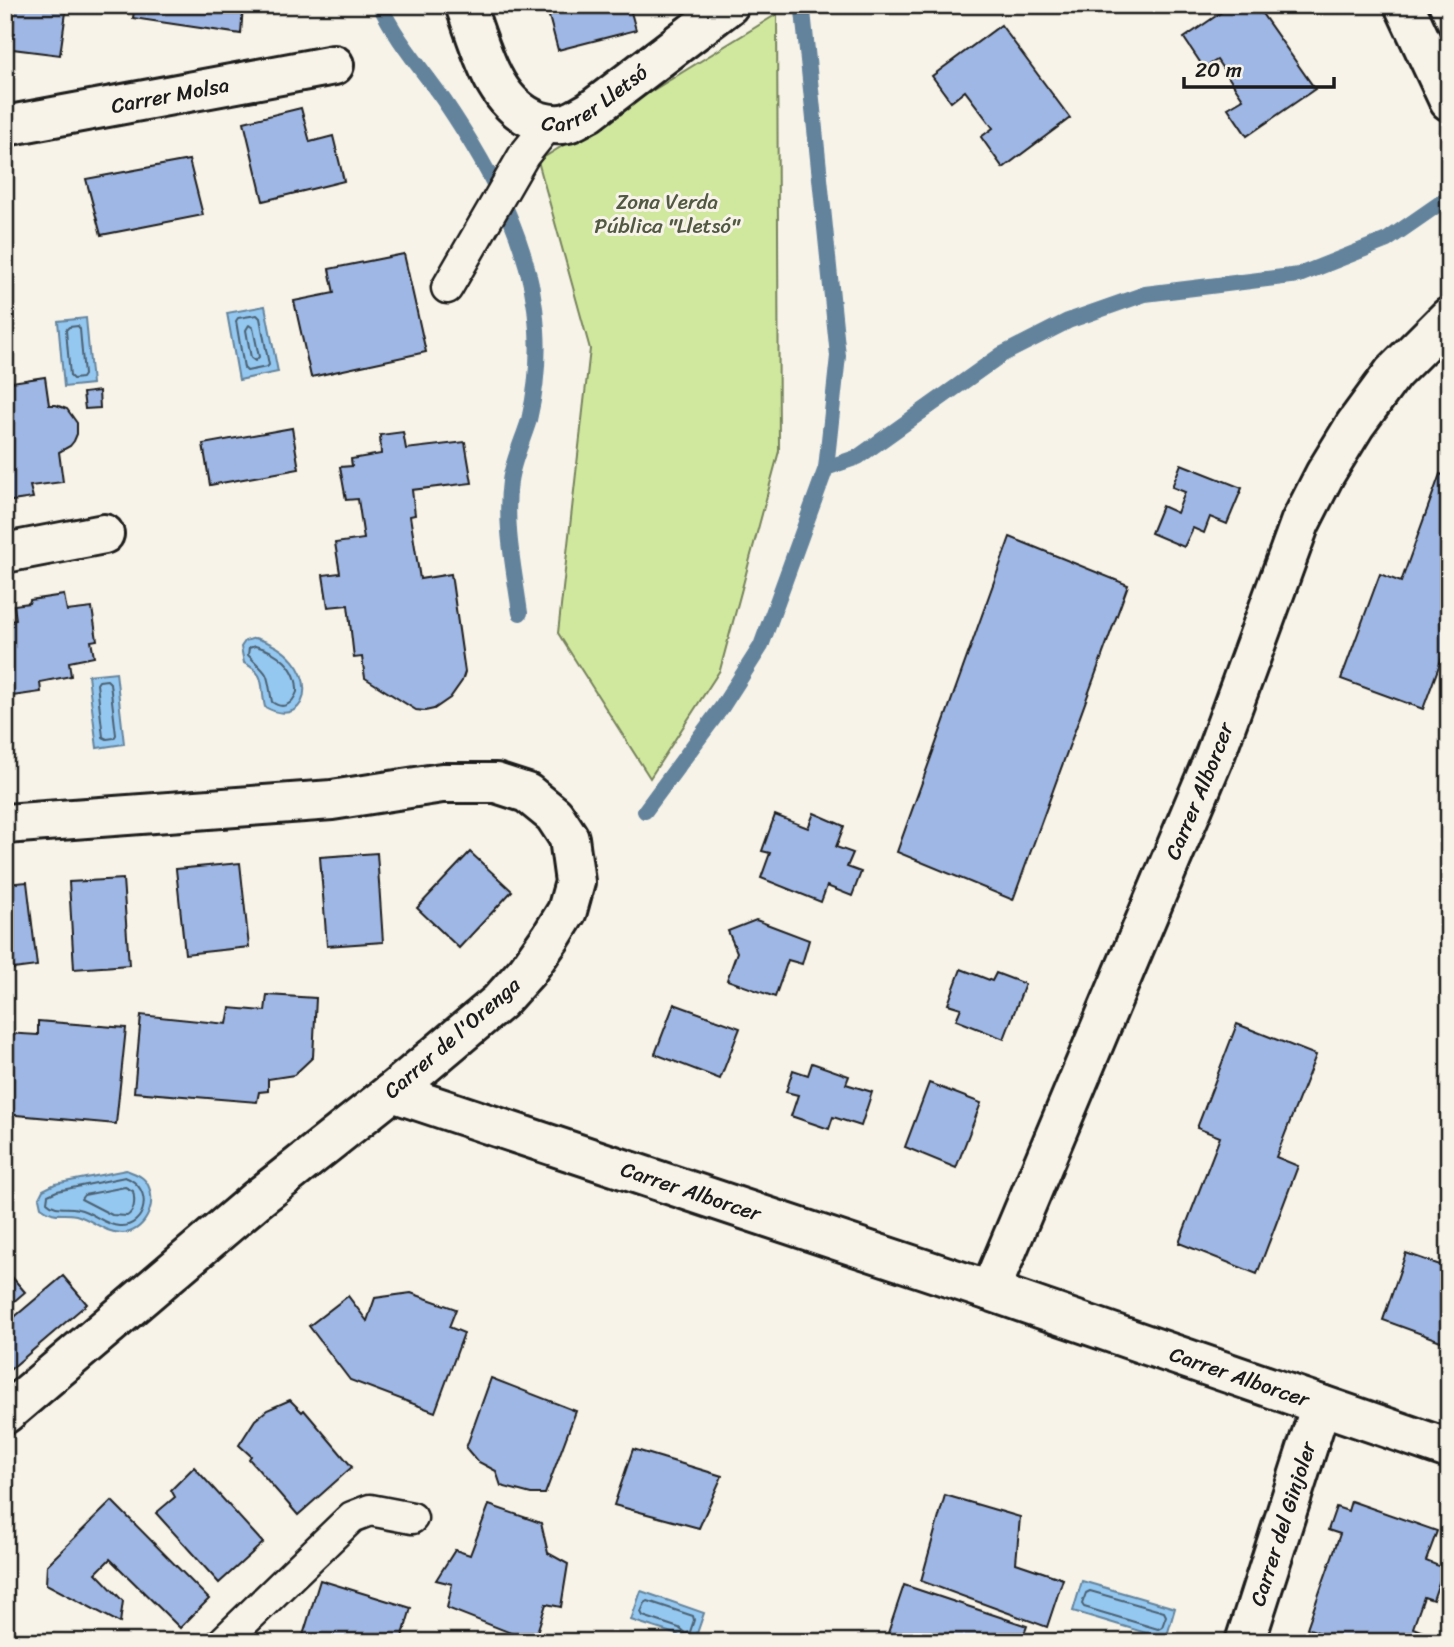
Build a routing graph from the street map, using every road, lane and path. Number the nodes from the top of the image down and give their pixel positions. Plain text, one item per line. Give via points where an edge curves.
1 (466, 5) edge
2 (729, 5) edge
3 (1404, 5) edge
4 (334, 65) dead end
5 (1449, 101) edge
6 (549, 124) junction
7 (5, 126) edge
8 (447, 288) dead end
9 (1449, 317) edge
10 (104, 534) dead end
11 (5, 553) edge
12 (5, 824) edge
13 (392, 1092) junction
14 (990, 1290) junction
15 (1321, 1405) junction
16 (5, 1414) edge
17 (1449, 1449) edge
18 (412, 1518) dead end
19 (223, 1642) edge
20 (1245, 1642) edge

1 - 6 street, Carrer Lletsó via 491,73 506,98
2 - 6 street, Carrer Lletsó via 589,112 568,123
3 - 5 street
4 - 7 street, Carrer Molsa
6 - 8 lane via 524,155
9 - 14 street, Carrer Alborcer via 1394,373 1355,425 1300,523 1215,755
10 - 11 street
12 - 13 street, Carrer de l'Orenga via 332,800 442,783 496,783 527,793 554,814 569,838 575,881 567,911 527,971 499,1002
13 - 14 street, Carrer Alborcer
13 - 16 street, Carrer de l'Orenga via 256,1200
14 - 15 street, Carrer Alborcer
15 - 17 street, Carrer Alborcer
15 - 20 street, Carrer del Ginjoler
18 - 19 lane via 370,1510 352,1517

